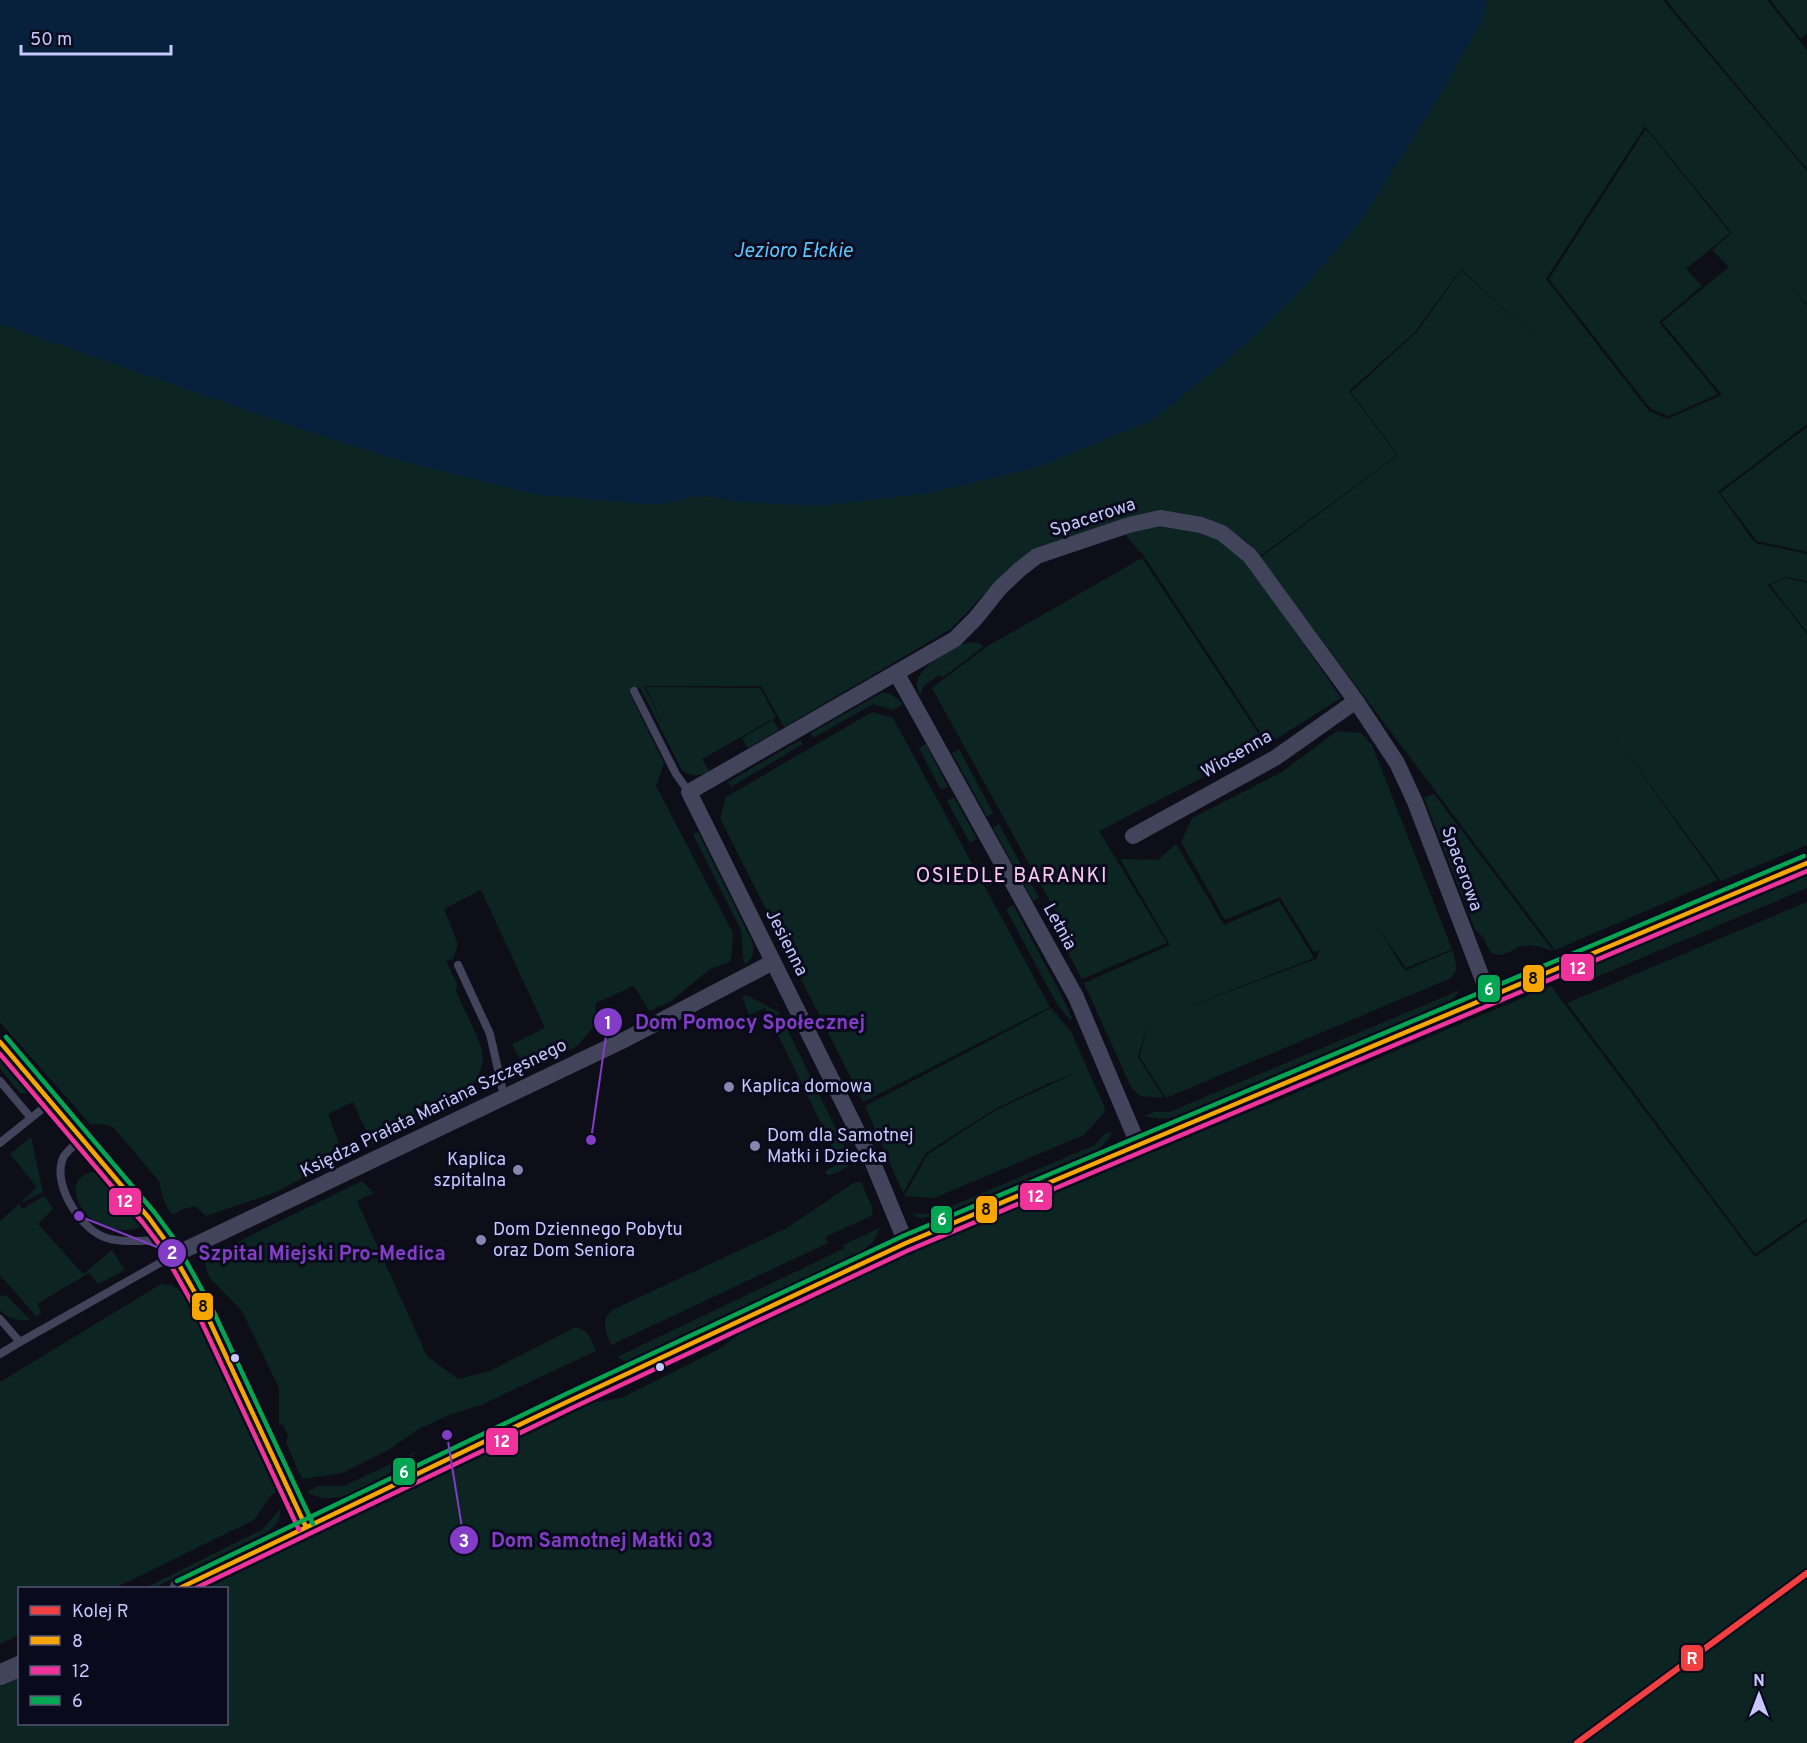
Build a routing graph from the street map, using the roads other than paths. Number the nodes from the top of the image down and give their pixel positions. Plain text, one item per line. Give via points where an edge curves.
1 (897, 674) junction
2 (634, 690) dead end
3 (1356, 701) junction
4 (689, 792) junction
5 (1133, 836) dead end
6 (1807, 863) edge
7 (773, 962) junction
8 (458, 965) dead end
9 (1489, 996) junction
10 (0, 1042) edge
11 (0, 1081) edge
12 (504, 1096) junction
13 (51, 1102) junction
14 (31, 1118) junction
15 (80, 1139) junction
16 (0, 1143) edge
17 (1138, 1144) junction
18 (165, 1240) junction
19 (906, 1243) junction
20 (174, 1256) junction
21 (0, 1319) edge
22 (20, 1342) junction
23 (0, 1354) edge
24 (306, 1527) junction
25 (182, 1587) edge
26 (18, 1667) edge
27 (0, 1675) edge

1 - 3 street, Spacerowa via 955,639 1000,588 1037,556 1160,518 1222,533 1250,556
1 - 4 street, Spacerowa
1 - 17 street, Letnia via 1076,997
2 - 4 lane
3 - 5 street, Wiosenna via 1275,758
3 - 9 street, Spacerowa via 1397,764 1415,802
4 - 7 street, Jesienna
6 - 9 street
7 - 12 street, Księdza Prałata Mariana Szczęsnego via 626,1039
7 - 19 street, Jesienna via 873,1163
8 - 12 lane via 490,1034
9 - 17 street
10 - 13 lane
11 - 14 lane
12 - 20 street, Księdza Prałata Mariana Szczęsnego
13 - 14 lane
13 - 15 lane
14 - 16 lane
15 - 18 lane
15 - 18 lane via 64,1156 60,1172 63,1190 82,1220 102,1237 114,1240
17 - 19 street
18 - 20 lane
19 - 24 street
20 - 22 lane
20 - 24 lane via 203,1307
21 - 22 lane
22 - 23 lane
24 - 25 street
26 - 27 street

